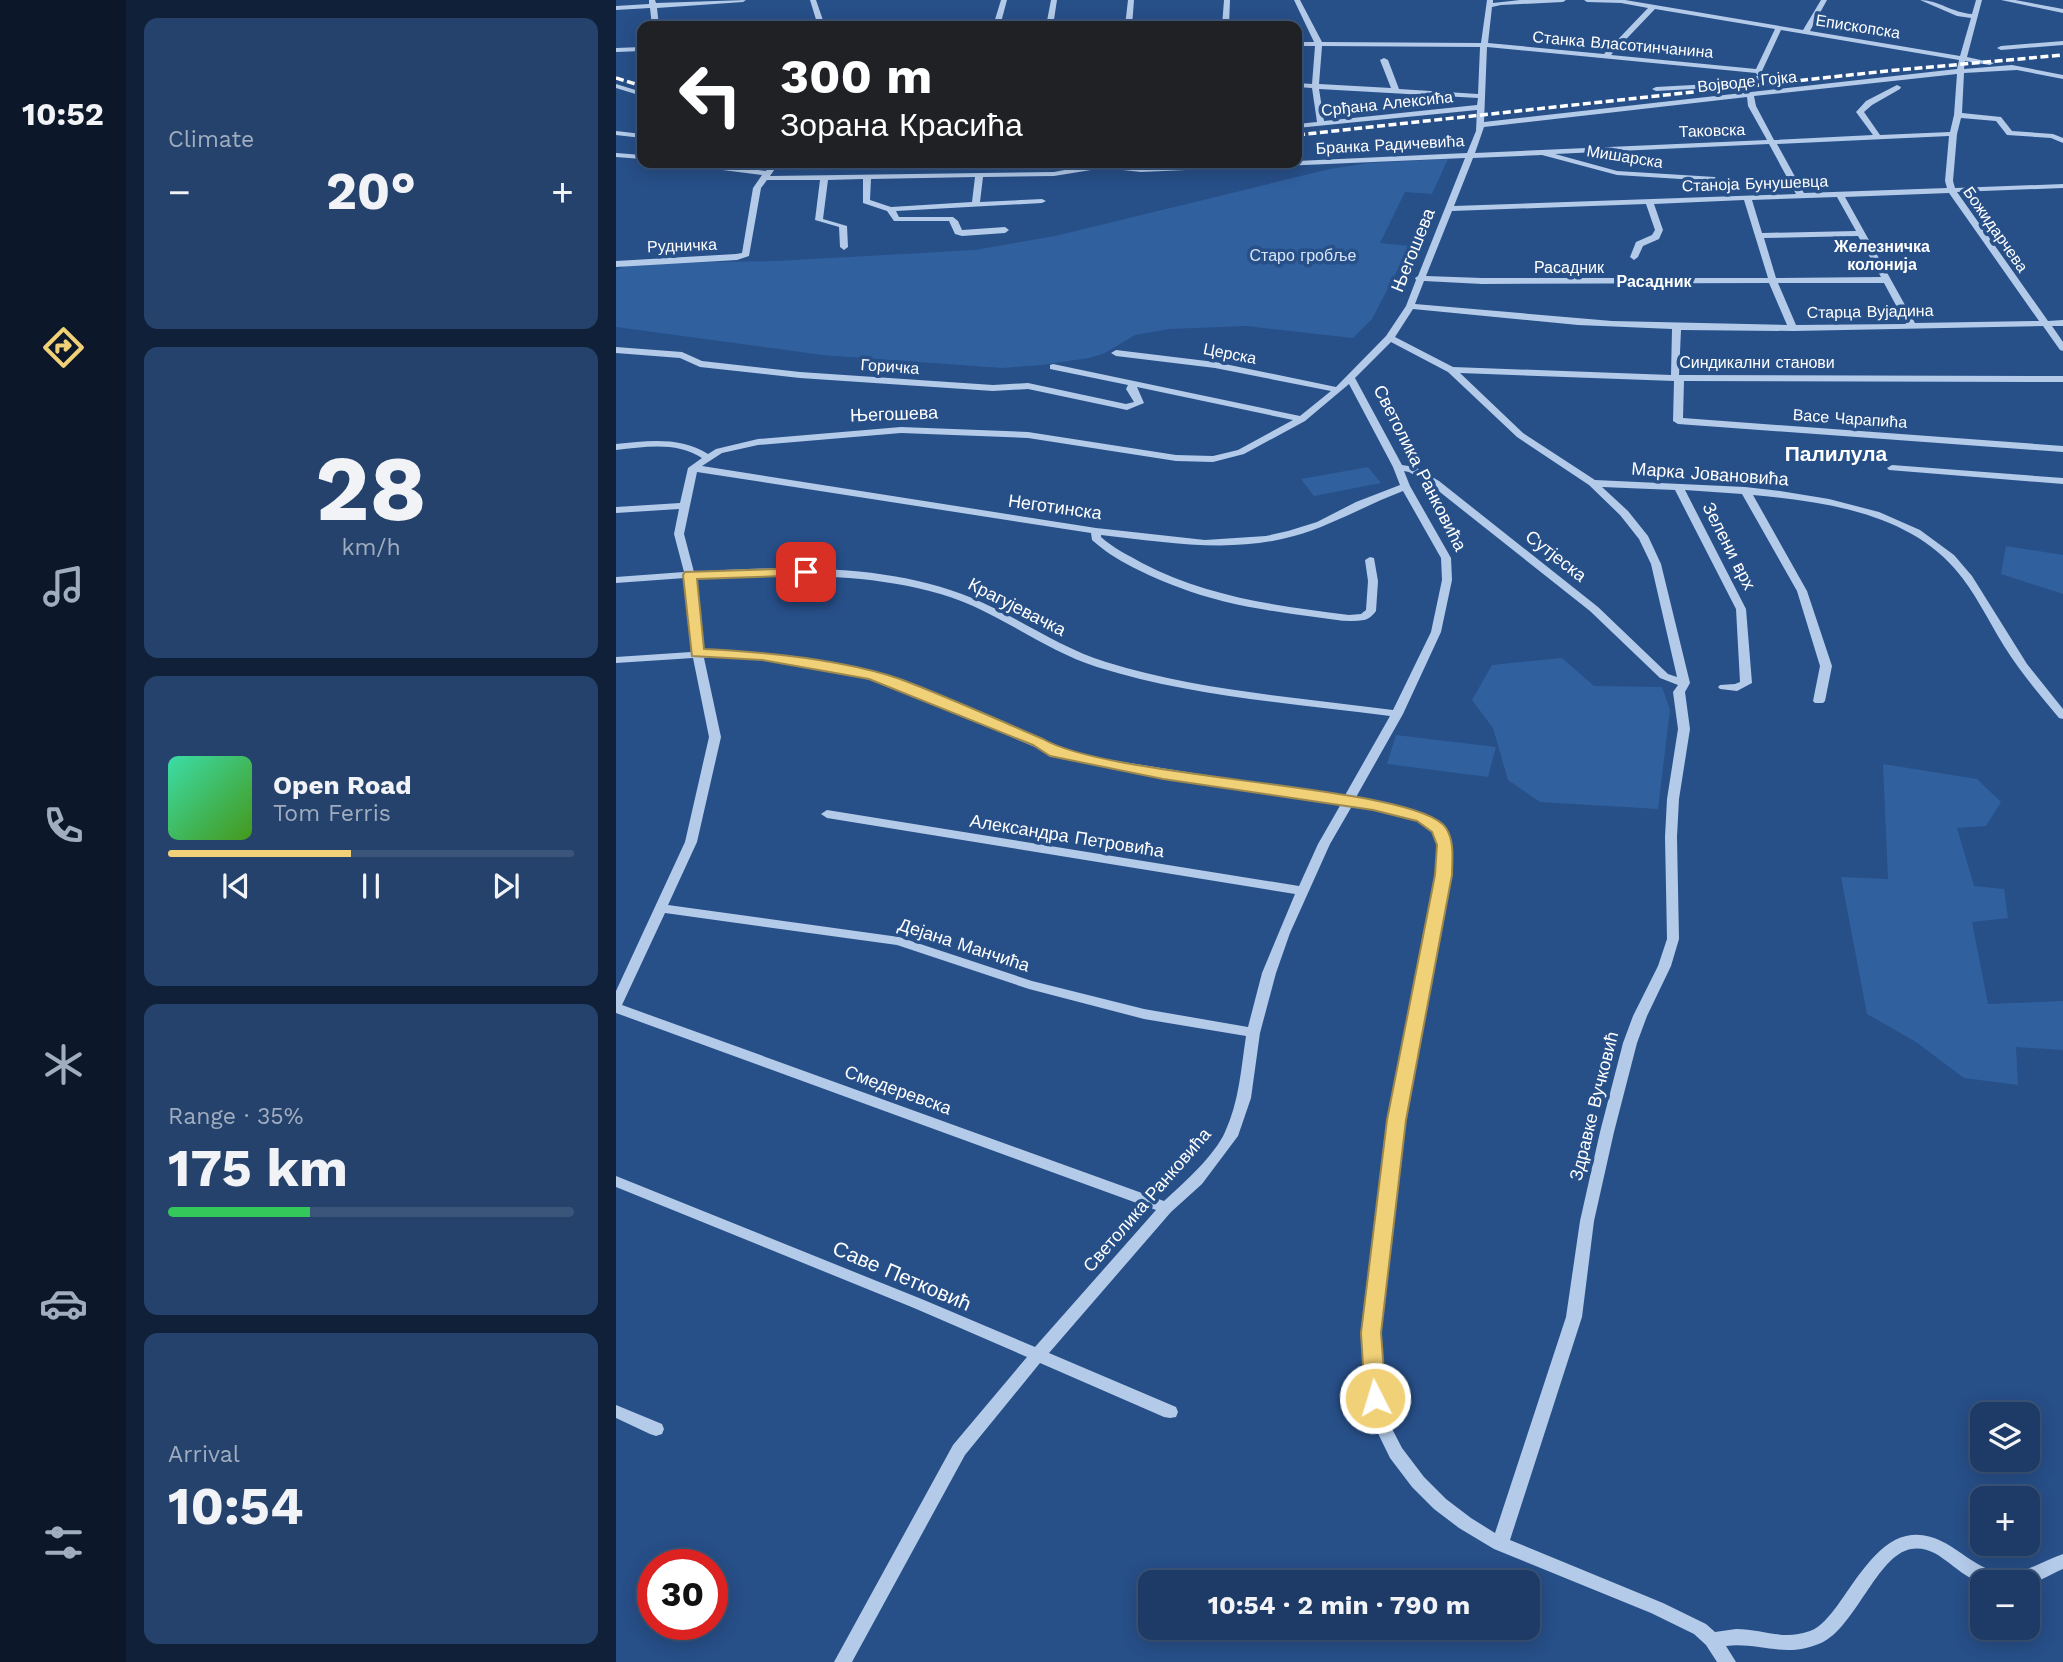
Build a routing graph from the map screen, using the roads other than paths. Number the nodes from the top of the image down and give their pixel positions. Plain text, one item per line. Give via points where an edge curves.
1 (743, 0) edge
2 (813, 0) edge
3 (1004, 0) edge
4 (1054, 0) edge
5 (1132, 0) edge
6 (1227, 0) edge
7 (1297, 0) edge
8 (1562, 0) edge
9 (1586, 0) edge
10 (1613, 0) edge
11 (1824, 0) edge
12 (1923, 0) edge
13 (1979, 0) edge
14 (2004, 0) edge
15 (1490, 2) edge
16 (1623, 2) junction
17 (652, 3) edge
18 (1654, 6) junction
19 (616, 8) edge
20 (2063, 11) edge
21 (1975, 16) junction
22 (655, 21) edge
23 (820, 21) edge
24 (998, 21) edge
25 (1050, 21) edge
26 (1130, 21) edge
27 (1226, 21) edge
28 (1779, 27) junction
29 (1805, 31) junction
30 (2063, 43) edge
31 (1302, 44) edge
32 (1319, 44) junction
33 (1485, 45) junction
34 (2001, 48) dead end
35 (637, 49) edge
36 (616, 50) edge
37 (1606, 56) junction
38 (1965, 58) junction
39 (1384, 60) dead end
40 (2017, 68) junction
41 (1759, 71) junction
42 (1961, 71) junction
43 (2063, 77) edge
44 (1302, 85) edge
45 (616, 86) edge
46 (1315, 86) junction
47 (1897, 87) dead end
48 (1656, 89) dead end
49 (1396, 91) junction
50 (637, 92) edge
51 (1750, 95) junction
52 (1482, 96) junction
53 (1481, 107) junction
54 (1958, 115) junction
55 (1321, 124) junction
56 (1480, 125) junction
57 (1302, 126) edge
58 (616, 133) edge
59 (1953, 134) junction
60 (637, 135) edge
61 (1878, 137) junction
62 (1771, 141) junction
63 (2063, 141) edge
64 (1536, 151) junction
65 (1472, 154) junction
66 (616, 155) edge
67 (637, 157) edge
68 (1302, 162) edge
69 (715, 168) edge
70 (771, 168) edge
71 (1082, 168) edge
72 (1127, 168) edge
73 (1182, 168) edge
74 (765, 176) junction
75 (867, 176) junction
76 (979, 176) junction
77 (824, 177) junction
78 (1712, 179) dead end
79 (2063, 186) edge
80 (1951, 190) junction
81 (1840, 194) junction
82 (1801, 195) junction
83 (1747, 197) junction
84 (1042, 201) dead end
85 (1649, 201) junction
86 (976, 205) junction
87 (890, 209) junction
88 (1448, 209) junction
89 (1005, 230) dead end
90 (1861, 233) junction
91 (1759, 236) junction
92 (844, 247) dead end
93 (1634, 257) dead end
94 (616, 264) edge
95 (1419, 278) junction
96 (1886, 280) junction
97 (1773, 281) junction
98 (1409, 306) junction
99 (2046, 323) junction
100 (2063, 323) edge
101 (1912, 326) junction
102 (1677, 327) junction
103 (1793, 328) junction
104 (1390, 338) junction
105 (2063, 348) edge
106 (616, 350) edge
107 (1116, 353) dead end
108 (1053, 367) dead end
109 (1451, 370) junction
110 (1677, 376) junction
111 (1350, 378) junction
112 (2063, 379) edge
113 (1134, 383) junction
114 (1338, 390) junction
115 (1303, 419) junction
116 (616, 447) edge
117 (2063, 449) edge
118 (707, 457) junction
119 (1398, 467) junction
120 (692, 468) junction
121 (1892, 468) dead end
122 (2063, 481) edge
123 (1593, 482) junction
124 (1405, 486) junction
125 (1678, 487) junction
126 (1745, 490) junction
127 (683, 506) junction
128 (616, 510) edge
129 (1096, 531) junction
130 (1370, 560) dead end
131 (690, 575) junction
132 (616, 580) edge
133 (697, 653) junction
134 (616, 660) edge
135 (1684, 683) junction
136 (1724, 687) dead end
137 (1819, 701) dead end
138 (1397, 714) junction
139 (2063, 716) edge
140 (1347, 801) junction
141 (827, 814) dead end
142 (1302, 891) junction
143 (662, 908) junction
144 (616, 1007) edge
145 (1253, 1033) junction
146 (616, 1181) edge
147 (1166, 1208) junction
148 (1036, 1357) junction
149 (616, 1411) edge
150 (1170, 1412) dead end
151 (656, 1429) dead end
152 (1500, 1544) junction
153 (2063, 1561) edge
154 (1712, 1640) junction
155 (843, 1662) edge
156 (1727, 1662) edge

1 - 17 street
2 - 23 street
3 - 24 street
4 - 25 street
5 - 26 street
6 - 27 street
7 - 32 street
8 - 9 street, Епископска
8 - 15 street, Епископска
9 - 16 street, Епископска
10 - 16 street, Епископска
11 - 29 street
12 - 21 street via 1959,15
13 - 21 street, Божидарчева
14 - 20 street
15 - 33 street, Његошева
16 - 18 street, Епископска
17 - 19 street
17 - 22 street
18 - 28 street, Епископска
18 - 37 street
21 - 38 street, Божидарчева
28 - 29 street, Епископска
28 - 41 street
29 - 38 street, Епископска
30 - 34 street
31 - 32 street, Станка Власотинчанина
32 - 33 street, Станка Власотинчанина
32 - 46 street
33 - 37 street, Станка Власотинчанина
33 - 52 street, Његошева
35 - 36 street
37 - 41 street, Станка Власотинчанина
38 - 40 street, Епископска
38 - 42 street, Божидарчева
39 - 49 street
40 - 42 street, Војводе Гојка
40 - 43 street
41 - 48 street via 1763,76 1751,80
42 - 51 street, Војводе Гојка
42 - 54 street, Божидарчева
44 - 46 street
45 - 50 street
46 - 49 street
46 - 55 street
47 - 61 street via 1860,112
49 - 52 street
51 - 56 street, Војводе Гојка
51 - 62 street
52 - 53 street, Његошева
53 - 55 street, Срђана Алексића
53 - 56 street, Његошева
54 - 59 street, Божидарчева
54 - 63 street via 1998,119 2011,133
55 - 57 street, Срђана Алексића
56 - 65 street, Његошева
58 - 60 street
59 - 61 street, Таковска
59 - 80 street, Божидарчева
61 - 62 street, Таковска
62 - 64 street, Таковска
62 - 82 street
64 - 65 street, Таковска
64 - 78 street, Мишарска via 1617,173
65 - 68 street, Бранка Радичевића
65 - 88 street, Његошева
66 - 67 street
69 - 74 street, Бранка Радичевића
70 - 74 street
71 - 76 street, Бранка Радичевића via 1054,174
72 - 73 street, Бранка Радичевића
74 - 77 street, Бранка Радичевића
74 - 94 street, Рудничка via 757,188 748,251 732,257
75 - 76 street, Бранка Радичевића
75 - 77 street, Бранка Радичевића
75 - 87 street via 866,201
76 - 86 street
77 - 92 street via 819,220 843,226
79 - 80 street, Станоја Бунушевца
80 - 81 street, Станоја Бунушевца
80 - 99 street, Божидарчева
81 - 82 street, Станоја Бунушевца
81 - 90 street
82 - 83 street, Станоја Бунушевца
83 - 85 street, Станоја Бунушевца
83 - 91 street
84 - 86 street
85 - 88 street, Станоја Бунушевца
85 - 93 street via 1659,230 1656,237 1639,244
86 - 87 street
87 - 89 street via 902,220 953,220 959,233
88 - 95 street, Његошева
90 - 91 street
90 - 96 street
91 - 97 street
95 - 97 street, Расадник
95 - 98 street, Његошева
96 - 97 street, Расадник
96 - 101 street
97 - 103 street
98 - 102 street, Старца Вујадина
98 - 104 street, Његошева
99 - 100 street, Старца Вујадина
99 - 101 street, Старца Вујадина
99 - 105 street, Божидарчева
101 - 103 street, Старца Вујадина
102 - 103 street, Старца Вујадина
102 - 110 street
104 - 109 street, Здравке Вучковић
104 - 111 street, Његошева
106 - 113 street, Горичка via 682,355 700,364 800,375 993,388 1028,386 1127,407 1139,403 1131,390
107 - 114 street, Церска via 1215,365
108 - 113 street
109 - 110 street, Синдикални станови
109 - 123 street, Здравке Вучковић via 1520,435
110 - 112 street, Синдикални станови
110 - 117 street, Васе Чарапића via 1678,421
111 - 114 street, Његошева
111 - 119 street, Светолика Ранковића
113 - 115 street
114 - 115 street, Његошева
115 - 118 street, Његошева via 1241,452 1213,459 1176,458 1028,435 930,430 780,439
116 - 118 street via 676,445
118 - 120 street, Његошева
119 - 124 street, Светолика Ранковића
119 - 135 street, Сутјеска via 1412,469 1435,483 1594,609 1664,676
120 - 127 street
120 - 129 street, Неготинска
121 - 122 street
123 - 125 street, Марка Јовановића
123 - 135 street, Здравке Вучковић via 1650,548
124 - 129 street, Неготинска via 1321,524 1266,539 1205,543
124 - 138 street, Светолика Ранковића via 1444,551 1448,566 1436,632
125 - 126 street, Марка Јовановића
125 - 136 street, Зелени врх via 1741,609 1746,683
126 - 137 street via 1802,591 1826,666
126 - 139 street, Марка Јовановића via 1865,511 1943,551 1959,566 2018,660
127 - 128 street
127 - 131 street via 679,534
129 - 130 street via 1096,538 1107,547 1189,589 1248,605 1349,618 1364,617 1371,611
131 - 132 street, Крагујевачка
131 - 133 street
131 - 138 street, Крагујевачка via 806,572 894,581 962,597 1072,654 1123,672
133 - 134 street
133 - 140 street via 762,656 871,675 1056,752 1098,762
133 - 143 street via 715,737 691,842
135 - 152 street, Здравке Вучковић via 1679,692 1684,729 1673,799 1670,956 1631,1040 1588,1219 1574,1317
138 - 140 street, Светолика Ранковића
140 - 142 street, Светолика Ранковића
140 - 152 street via 1423,817 1439,829 1445,845 1440,898 1396,1120 1371,1333 1379,1419 1418,1482 1456,1517
141 - 142 street, Александра Петровића
142 - 145 street, Светолика Ранковића via 1269,973
143 - 144 street
143 - 145 street, Дејана Манчића via 899,941 1029,985 1144,1014
144 - 147 street, Смедеревска
145 - 147 street, Светолика Ранковића via 1244,1098 1231,1136 1197,1180
146 - 148 street, Саве Петковић via 919,1304
147 - 148 street, Светолика Ранковића
148 - 150 street, Саве Петковић
148 - 155 street, Светолика Ранковића via 960,1450
149 - 151 street
152 - 154 street via 1657,1608
153 - 154 street via 2015,1580 2000,1580 1969,1569 1954,1554 1932,1543 1913,1542 1888,1552 1833,1624 1817,1637 1786,1644 1738,1637
154 - 156 street

